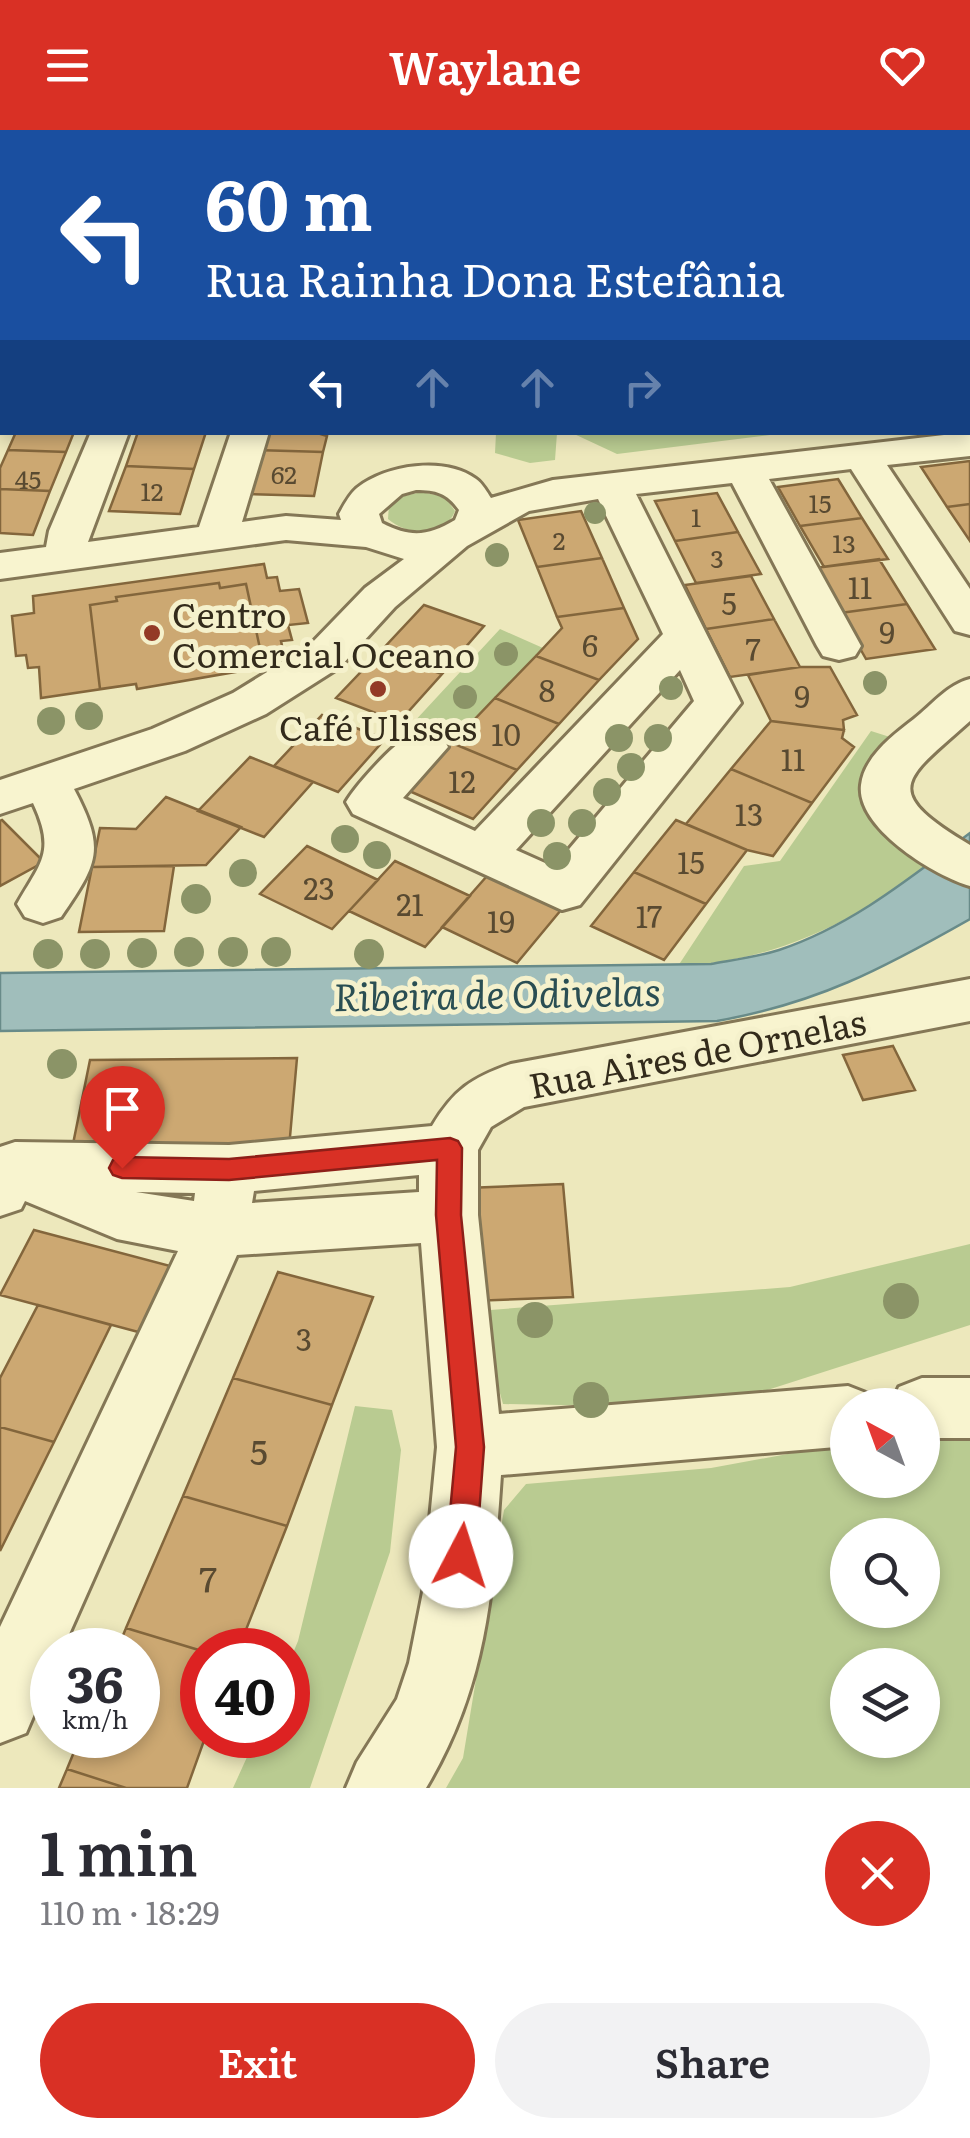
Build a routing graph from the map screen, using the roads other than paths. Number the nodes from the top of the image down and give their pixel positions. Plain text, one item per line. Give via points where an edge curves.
1 (109, 435) edge
2 (249, 435) edge
3 (898, 435) edge
4 (970, 443) edge
5 (862, 454) junction
6 (429, 465) junction
7 (744, 469) junction
8 (611, 484) junction
9 (378, 489) junction
10 (554, 492) junction
11 (286, 528) junction
12 (460, 536) junction
13 (216, 538) junction
14 (378, 538) junction
15 (65, 557) junction
16 (0, 566) edge
17 (387, 591) junction
18 (970, 621) edge
19 (686, 636) junction
20 (839, 646) dead end
21 (970, 694) edge
22 (425, 747) dead end
23 (46, 781) junction
24 (0, 797) edge
25 (482, 855) junction
26 (957, 860) edge
27 (44, 904) dead end
28 (970, 1000) edge
29 (450, 1148) junction
30 (5, 1172) edge
31 (224, 1200) junction
32 (448, 1215) junction
33 (940, 1408) edge
34 (970, 1408) edge
35 (830, 1417) edge
36 (470, 1447) junction
37 (0, 1707) edge
38 (383, 1788) edge

1 - 15 street
2 - 13 street
3 - 5 street
4 - 5 street
5 - 7 street
5 - 18 street
6 - 9 street
6 - 10 street via 500,490
6 - 12 street via 475,500 479,510
7 - 8 street
7 - 20 street
8 - 10 street
8 - 19 street
9 - 11 street
9 - 14 street via 359,515
10 - 12 street via 506,506
11 - 13 street
11 - 14 street
12 - 14 street via 417,548
12 - 17 street
13 - 15 street
14 - 17 street via 391,556
15 - 16 street
17 - 23 street via 324,657 273,691 176,736
19 - 25 street
19 - 25 street via 718,703 562,892
21 - 26 street via 892,762 883,779 892,812
22 - 25 street via 370,802
23 - 24 street
23 - 27 street via 71,830 70,868
28 - 29 street, Rua Aires de Ornelas via 511,1087 471,1110
29 - 31 street
29 - 32 street
30 - 31 street via 95,1210 186,1230
31 - 32 street
31 - 37 street
32 - 36 street
33 - 34 street
35 - 36 street
36 - 38 street via 445,1662 426,1718

